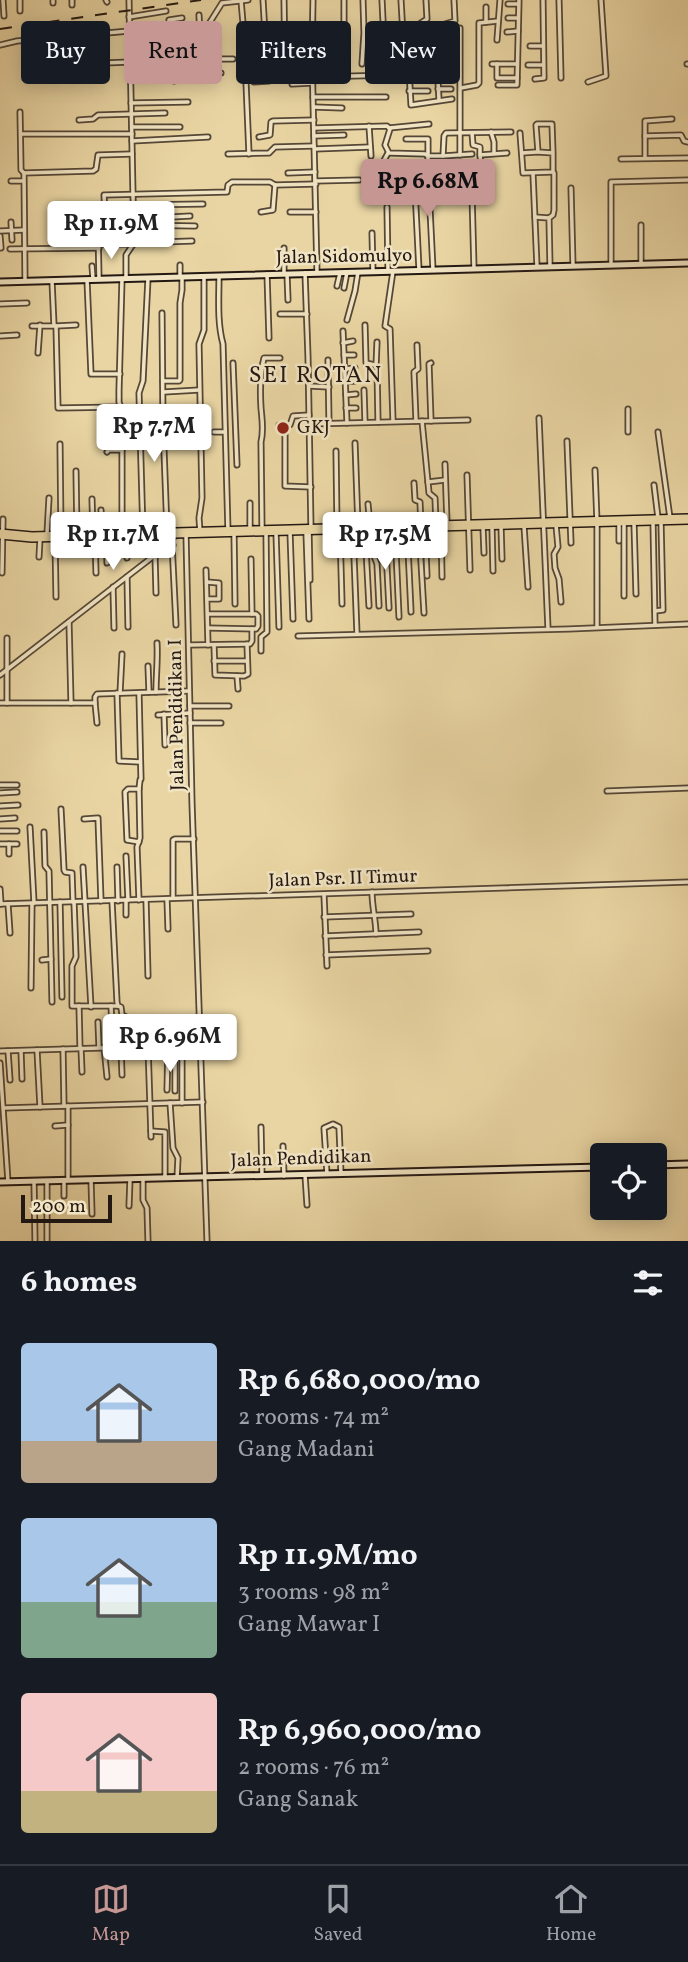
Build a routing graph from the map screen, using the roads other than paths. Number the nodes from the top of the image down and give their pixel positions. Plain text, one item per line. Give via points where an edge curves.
1 (3, 0) edge
2 (20, 0) edge
3 (129, 0) edge
4 (241, 0) edge
5 (248, 0) edge
6 (263, 0) edge
7 (284, 0) edge
8 (313, 0) edge
9 (344, 0) edge
10 (363, 0) edge
11 (382, 0) edge
12 (401, 0) edge
13 (426, 0) edge
14 (454, 0) edge
15 (500, 0) edge
16 (543, 0) edge
17 (559, 0) edge
18 (601, 0) edge
19 (519, 2) edge
20 (508, 5) dead end
21 (486, 7) dead end
22 (20, 11) dead end
23 (166, 11) dead end
24 (199, 15) dead end
25 (4, 16) dead end
26 (129, 17) junction
27 (182, 18) dead end
28 (508, 18) dead end
29 (518, 18) junction
30 (129, 21) edge
31 (169, 21) edge
32 (200, 21) edge
33 (211, 21) edge
34 (243, 21) edge
35 (264, 21) edge
36 (284, 21) edge
37 (313, 21) edge
38 (344, 21) edge
39 (402, 21) edge
40 (424, 21) edge
41 (455, 21) edge
42 (498, 21) junction
43 (486, 22) junction
44 (460, 28) dead end
45 (124, 31) edge
46 (507, 32) dead end
47 (518, 32) junction
48 (497, 40) dead end
49 (0, 45) edge
50 (530, 46) dead end
51 (543, 46) junction
52 (222, 59) edge
53 (233, 59) dead end
54 (362, 64) dead end
55 (517, 64) junction
56 (527, 65) dead end
57 (544, 65) junction
58 (351, 76) edge
59 (517, 78) junction
60 (561, 78) dead end
61 (534, 79) dead end
62 (588, 82) dead end
63 (131, 84) edge
64 (247, 84) edge
65 (313, 84) edge
66 (409, 84) edge
67 (438, 84) edge
68 (498, 85) dead end
69 (461, 88) junction
70 (438, 89) junction
71 (451, 89) dead end
72 (428, 90) dead end
73 (409, 91) junction
74 (313, 97) junction
75 (386, 97) dead end
76 (452, 99) dead end
77 (439, 100) junction
78 (188, 102) dead end
79 (131, 103) junction
80 (314, 107) junction
81 (342, 108) dead end
82 (20, 112) dead end
83 (165, 113) dead end
84 (131, 114) junction
85 (672, 119) dead end
86 (79, 120) dead end
87 (314, 120) junction
88 (429, 124) dead end
89 (131, 127) junction
90 (180, 127) dead end
91 (369, 127) junction
92 (314, 128) junction
93 (389, 128) junction
94 (461, 132) junction
95 (472, 132) junction
96 (491, 132) junction
97 (511, 132) dead end
98 (520, 133) dead end
99 (21, 134) junction
100 (132, 134) junction
101 (344, 135) dead end
102 (258, 136) dead end
103 (314, 136) junction
104 (644, 136) junction
105 (208, 137) dead end
106 (406, 139) dead end
107 (132, 141) junction
108 (688, 142) edge
109 (314, 148) junction
110 (370, 148) junction
111 (388, 152) junction
112 (538, 152) junction
113 (132, 153) junction
114 (249, 153) junction
115 (494, 153) junction
116 (507, 153) dead end
117 (522, 153) junction
118 (553, 153) junction
119 (228, 154) dead end
120 (472, 154) dead end
121 (460, 155) junction
122 (480, 155) junction
123 (371, 156) dead end
124 (428, 156) junction
125 (443, 156) junction
126 (645, 158) junction
127 (688, 158) edge
128 (621, 159) dead end
129 (481, 167) dead end
130 (446, 168) dead end
131 (414, 169) junction
132 (428, 169) junction
133 (315, 172) junction
134 (553, 172) junction
135 (24, 173) junction
136 (288, 173) dead end
137 (533, 174) junction
138 (359, 180) dead end
139 (688, 180) edge
140 (11, 181) dead end
141 (23, 181) junction
142 (316, 182) junction
143 (275, 185) junction
144 (571, 188) dead end
145 (472, 194) dead end
146 (134, 195) junction
147 (203, 204) dead end
148 (134, 205) junction
149 (387, 207) dead end
150 (134, 212) junction
151 (261, 212) dead end
152 (289, 212) dead end
153 (316, 212) junction
154 (190, 216) dead end
155 (183, 217) junction
156 (535, 218) junction
157 (549, 218) junction
158 (134, 219) junction
159 (11, 222) dead end
160 (134, 225) junction
161 (641, 225) dead end
162 (183, 226) junction
163 (195, 226) dead end
164 (98, 228) dead end
165 (24, 230) junction
166 (12, 231) junction
167 (372, 233) dead end
168 (0, 234) edge
169 (12, 240) dead end
170 (192, 241) dead end
171 (134, 243) junction
172 (99, 246) junction
173 (1, 248) edge
174 (284, 248) dead end
175 (10, 249) dead end
176 (25, 249) junction
177 (688, 263) edge
178 (641, 264) junction
179 (180, 265) dead end
180 (611, 265) junction
181 (92, 266) dead end
182 (573, 266) junction
183 (537, 267) junction
184 (550, 267) junction
185 (474, 269) junction
186 (433, 270) junction
187 (391, 271) junction
188 (419, 271) junction
189 (358, 272) junction
190 (373, 272) junction
191 (305, 273) junction
192 (317, 273) junction
193 (340, 273) junction
194 (267, 274) junction
195 (285, 274) junction
196 (204, 276) junction
197 (219, 276) junction
198 (181, 277) junction
199 (148, 278) junction
200 (93, 279) junction
201 (124, 279) junction
202 (25, 281) junction
203 (52, 281) junction
204 (0, 282) edge
205 (337, 286) dead end
206 (344, 288) dead end
207 (288, 300) dead end
208 (27, 303) dead end
209 (0, 304) edge
210 (162, 313) dead end
211 (280, 314) dead end
212 (307, 314) junction
213 (347, 320) dead end
214 (365, 324) dead end
215 (40, 325) junction
216 (76, 325) dead end
217 (32, 326) dead end
218 (55, 326) junction
219 (343, 331) dead end
220 (17, 335) dead end
221 (0, 336) edge
222 (269, 338) dead end
223 (353, 341) dead end
224 (377, 342) dead end
225 (343, 343) junction
226 (418, 345) dead end
227 (38, 353) dead end
228 (344, 355) junction
229 (354, 355) dead end
230 (279, 358) dead end
231 (328, 360) dead end
232 (233, 363) dead end
233 (431, 363) dead end
234 (376, 366) junction
235 (355, 368) dead end
236 (345, 369) junction
237 (120, 374) junction
238 (163, 381) junction
239 (355, 381) dead end
240 (345, 382) junction
241 (309, 386) junction
242 (329, 387) junction
243 (199, 390) junction
244 (364, 390) dead end
245 (164, 392) junction
246 (356, 394) dead end
247 (346, 395) junction
248 (121, 407) junction
249 (346, 408) junction
250 (356, 408) dead end
251 (628, 408) dead end
252 (309, 415) junction
253 (234, 417) junction
254 (225, 418) junction
255 (540, 418) dead end
256 (468, 420) dead end
257 (416, 421) junction
258 (422, 421) junction
259 (431, 421) junction
260 (365, 422) junction
261 (379, 422) junction
262 (393, 422) junction
263 (330, 423) junction
264 (347, 423) junction
265 (310, 424) junction
266 (279, 425) dead end
267 (214, 432) dead end
268 (224, 432) junction
269 (628, 432) dead end
270 (658, 432) dead end
271 (285, 433) dead end
272 (567, 441) dead end
273 (355, 443) dead end
274 (60, 444) dead end
275 (122, 450) junction
276 (336, 451) dead end
277 (107, 452) dead end
278 (445, 464) dead end
279 (237, 465) dead end
280 (594, 470) dead end
281 (76, 471) dead end
282 (467, 475) dead end
283 (445, 480) junction
284 (428, 482) junction
285 (414, 483) dead end
286 (654, 485) dead end
287 (311, 487) junction
288 (49, 498) dead end
289 (92, 499) dead end
290 (250, 503) dead end
291 (368, 504) dead end
292 (101, 510) dead end
293 (3, 519) dead end
294 (688, 519) edge
295 (661, 520) junction
296 (621, 521) junction
297 (634, 521) junction
298 (597, 522) junction
299 (543, 523) junction
300 (556, 523) junction
301 (570, 523) junction
302 (524, 524) junction
303 (469, 525) junction
304 (492, 525) junction
305 (422, 526) junction
306 (441, 526) junction
307 (390, 527) junction
308 (407, 527) junction
309 (339, 528) junction
310 (364, 528) junction
311 (290, 530) junction
312 (309, 530) junction
313 (250, 531) junction
314 (268, 531) junction
315 (200, 532) junction
316 (231, 532) junction
317 (143, 534) junction
318 (2, 535) edge
319 (99, 535) junction
320 (124, 535) junction
321 (77, 536) junction
322 (176, 536) junction
323 (51, 537) junction
324 (619, 541) dead end
325 (571, 543) dead end
326 (484, 553) dead end
327 (155, 555) junction
328 (39, 557) dead end
329 (127, 558) dead end
330 (251, 559) dead end
331 (502, 559) dead end
332 (107, 563) dead end
333 (663, 567) junction
334 (654, 568) junction
335 (206, 570) dead end
336 (470, 570) dead end
337 (493, 571) dead end
338 (2, 573) dead end
339 (96, 573) dead end
340 (427, 576) dead end
341 (127, 577) junction
342 (442, 577) dead end
343 (310, 580) dead end
344 (207, 582) junction
345 (113, 587) junction
346 (528, 587) dead end
347 (156, 593) dead end
348 (636, 594) dead end
349 (624, 596) dead end
350 (56, 597) dead end
351 (207, 599) junction
352 (561, 602) dead end
353 (235, 604) dead end
354 (342, 604) dead end
355 (369, 606) dead end
356 (379, 606) dead end
357 (389, 608) dead end
358 (411, 611) dead end
359 (654, 611) junction
360 (424, 613) dead end
361 (208, 614) junction
362 (252, 614) junction
363 (399, 617) dead end
364 (293, 619) dead end
365 (309, 619) dead end
366 (69, 622) junction
367 (688, 624) edge
368 (176, 625) dead end
369 (655, 625) junction
370 (128, 627) dead end
371 (279, 627) dead end
372 (597, 627) junction
373 (114, 628) dead end
374 (208, 628) junction
375 (252, 629) junction
376 (548, 629) junction
377 (358, 634) junction
378 (298, 636) dead end
379 (7, 638) dead end
380 (157, 643) dead end
381 (247, 644) junction
382 (190, 645) junction
383 (208, 645) junction
384 (214, 645) junction
385 (261, 651) dead end
386 (122, 654) dead end
387 (214, 661) junction
388 (247, 662) junction
389 (148, 666) dead end
390 (6, 670) junction
391 (0, 675) edge
392 (237, 676) junction
393 (237, 690) dead end
394 (189, 691) junction
395 (149, 692) junction
396 (156, 692) junction
397 (119, 693) junction
398 (139, 693) junction
399 (0, 703) edge
400 (8, 703) junction
401 (72, 703) junction
402 (95, 703) junction
403 (190, 706) junction
404 (229, 706) dead end
405 (190, 713) junction
406 (158, 715) dead end
407 (164, 715) junction
408 (97, 723) dead end
409 (190, 723) junction
410 (221, 723) dead end
411 (166, 745) dead end
412 (140, 762) junction
413 (0, 785) edge
414 (18, 785) dead end
415 (688, 788) edge
416 (139, 789) junction
417 (607, 791) dead end
418 (18, 792) dead end
419 (0, 793) edge
420 (18, 805) dead end
421 (0, 806) edge
422 (61, 809) dead end
423 (15, 818) dead end
424 (0, 819) edge
425 (84, 819) dead end
426 (30, 827) dead end
427 (0, 831) edge
428 (17, 831) dead end
429 (44, 832) dead end
430 (194, 839) junction
431 (139, 842) junction
432 (0, 844) edge
433 (9, 844) junction
434 (17, 844) dead end
435 (9, 853) dead end
436 (126, 856) dead end
437 (83, 867) dead end
438 (117, 867) dead end
439 (688, 882) edge
440 (0, 889) edge
441 (372, 892) junction
442 (324, 894) junction
443 (173, 898) junction
444 (196, 898) junction
445 (167, 899) junction
446 (127, 900) junction
447 (139, 900) junction
448 (146, 900) junction
449 (101, 901) junction
450 (115, 901) junction
451 (60, 902) junction
452 (74, 902) junction
453 (86, 902) junction
454 (33, 903) junction
455 (50, 903) junction
456 (0, 904) edge
457 (8, 904) junction
458 (411, 914) dead end
459 (126, 915) dead end
460 (373, 915) junction
461 (324, 917) junction
462 (168, 929) dead end
463 (419, 932) dead end
464 (10, 933) dead end
465 (376, 934) junction
466 (325, 936) junction
467 (428, 951) dead end
468 (326, 955) junction
469 (51, 959) junction
470 (42, 960) dead end
471 (327, 966) dead end
472 (148, 976) dead end
473 (31, 988) dead end
474 (62, 997) dead end
475 (52, 1002) dead end
476 (79, 1006) junction
477 (111, 1006) junction
478 (118, 1006) junction
479 (91, 1007) junction
480 (98, 1022) dead end
481 (201, 1045) junction
482 (148, 1046) junction
483 (168, 1046) junction
484 (175, 1046) junction
485 (182, 1046) junction
486 (102, 1047) junction
487 (113, 1047) junction
488 (123, 1047) junction
489 (81, 1048) junction
490 (63, 1049) junction
491 (37, 1050) junction
492 (0, 1051) edge
493 (8, 1051) junction
494 (21, 1051) junction
495 (0, 1063) edge
496 (82, 1072) dead end
497 (122, 1075) dead end
498 (107, 1077) dead end
499 (22, 1079) dead end
500 (10, 1080) dead end
501 (167, 1090) dead end
502 (175, 1091) dead end
503 (203, 1102) junction
504 (170, 1103) junction
505 (182, 1103) junction
506 (149, 1104) junction
507 (66, 1106) junction
508 (40, 1107) junction
509 (4, 1108) junction
510 (68, 1125) junction
511 (55, 1126) dead end
512 (261, 1127) dead end
513 (283, 1146) dead end
514 (688, 1164) edge
515 (667, 1165) edge
516 (590, 1167) edge
517 (327, 1174) junction
518 (341, 1174) junction
519 (305, 1175) junction
520 (262, 1176) junction
521 (284, 1176) junction
522 (205, 1177) junction
523 (165, 1178) junction
524 (177, 1178) junction
525 (130, 1179) junction
526 (143, 1179) junction
527 (66, 1180) junction
528 (91, 1180) junction
529 (34, 1181) junction
530 (47, 1181) junction
531 (0, 1182) edge
532 (8, 1182) junction
533 (64, 1196) dead end
534 (307, 1205) dead end
535 (129, 1206) dead end
536 (92, 1214) dead end
537 (35, 1241) edge
538 (47, 1241) edge
539 (148, 1241) edge
540 (208, 1241) edge

1 - 25 street
2 - 22 street
3 - 26 street
4 - 5 street
4 - 33 street via 222,3
4 - 34 street
6 - 35 street
7 - 36 street
8 - 37 street
9 - 38 street
10 - 54 street
11 - 58 street via 385,62 394,64 394,75
12 - 39 street
13 - 40 street
14 - 41 street
15 - 42 street
16 - 51 street
17 - 60 street
18 - 62 street via 606,76
19 - 20 street
19 - 29 street
21 - 43 street
23 - 26 street
24 - 32 street
26 - 30 street
27 - 31 street
28 - 29 street
29 - 47 street
42 - 43 street
42 - 48 street
43 - 69 street via 478,24 479,83
44 - 69 street
45 - 49 street
46 - 47 street
47 - 55 street
50 - 51 street
51 - 57 street
52 - 53 street
55 - 59 street
55 - 59 street via 495,64 497,78
56 - 57 street
57 - 61 street via 544,79
59 - 68 street via 517,85
63 - 79 street
64 - 114 street
65 - 74 street
66 - 73 street
67 - 70 street
69 - 94 street
70 - 71 street
70 - 77 street
72 - 73 street
73 - 77 street via 411,105
74 - 75 street
74 - 80 street
76 - 77 street
78 - 79 street
79 - 84 street
80 - 81 street
80 - 87 street
82 - 99 street
83 - 84 street
84 - 86 street
84 - 89 street
85 - 104 street via 645,120
87 - 92 street
87 - 102 street via 273,121 270,135
88 - 93 street
89 - 90 street
89 - 100 street
91 - 92 street
91 - 93 street
91 - 110 street
92 - 103 street
93 - 111 street
94 - 95 street
94 - 121 street
94 - 125 street via 445,133
95 - 96 street
95 - 122 street
96 - 97 street
96 - 115 street
98 - 117 street
99 - 100 street
99 - 135 street
100 - 107 street
101 - 103 street
103 - 109 street
104 - 108 street via 681,135
104 - 126 street
105 - 107 street
106 - 124 street via 428,139
107 - 113 street
109 - 110 street
109 - 114 street via 275,147 270,152
109 - 133 street
110 - 123 street
111 - 124 street
111 - 131 street via 382,169
112 - 117 street
112 - 118 street
112 - 118 street via 536,125 551,124
113 - 135 street via 98,155 93,171
113 - 146 street
114 - 119 street
115 - 116 street
115 - 122 street
117 - 137 street via 523,172
118 - 134 street
120 - 121 street
121 - 125 street
122 - 129 street
124 - 125 street
124 - 132 street
126 - 127 street
126 - 128 street
130 - 132 street
131 - 132 street
131 - 188 street
132 - 186 street
133 - 136 street
133 - 142 street
134 - 137 street
134 - 157 street via 554,210
135 - 141 street
137 - 156 street
138 - 142 street
139 - 180 street via 611,182
140 - 141 street
141 - 165 street
142 - 143 street
142 - 153 street
143 - 146 street via 270,181 231,182 228,192
143 - 151 street via 273,210
144 - 182 street
145 - 185 street
146 - 148 street
146 - 150 street via 104,195 104,203 105,213
147 - 148 street
148 - 150 street
149 - 187 street
150 - 158 street
152 - 153 street
153 - 192 street
154 - 155 street
155 - 158 street
155 - 162 street
156 - 157 street
156 - 183 street
157 - 184 street
158 - 160 street
159 - 166 street
160 - 162 street
160 - 171 street
161 - 178 street
162 - 163 street
164 - 172 street
165 - 166 street
165 - 176 street
166 - 168 street
166 - 169 street
167 - 190 street
168 - 173 street
170 - 171 street
171 - 172 street
171 - 201 street via 126,256
172 - 176 street
172 - 200 street
174 - 195 street
175 - 176 street
176 - 202 street
177 - 178 street, Jalan Sidomulyo
178 - 180 street, Jalan Sidomulyo
179 - 198 street
180 - 182 street, Jalan Sidomulyo
181 - 200 street
182 - 184 street, Jalan Sidomulyo
183 - 184 street, Jalan Sidomulyo
183 - 185 street, Jalan Sidomulyo
185 - 186 street, Jalan Sidomulyo
186 - 188 street, Jalan Sidomulyo
187 - 188 street, Jalan Sidomulyo
187 - 190 street, Jalan Sidomulyo
187 - 262 street via 386,326 390,329
189 - 190 street, Jalan Sidomulyo
189 - 193 street, Jalan Sidomulyo
189 - 213 street
191 - 192 street, Jalan Sidomulyo
191 - 195 street, Jalan Sidomulyo
191 - 212 street
192 - 193 street, Jalan Sidomulyo
193 - 205 street
193 - 206 street
194 - 195 street, Jalan Sidomulyo
194 - 197 street, Jalan Sidomulyo
194 - 222 street
195 - 207 street
196 - 197 street, Jalan Sidomulyo
196 - 198 street, Jalan Sidomulyo
196 - 243 street
197 - 254 street
198 - 199 street, Jalan Sidomulyo
198 - 238 street via 180,380
199 - 201 street, Jalan Sidomulyo
199 - 317 street via 139,393
200 - 201 street, Jalan Sidomulyo
200 - 203 street, Jalan Sidomulyo
200 - 237 street via 91,374
201 - 237 street
202 - 203 street, Jalan Sidomulyo
202 - 204 street, Jalan Sidomulyo
203 - 218 street
208 - 209 street
210 - 238 street
211 - 212 street
212 - 241 street
214 - 234 street via 366,363
215 - 217 street
215 - 218 street
215 - 227 street
216 - 218 street
218 - 248 street via 58,408
219 - 225 street
220 - 221 street
223 - 225 street
224 - 234 street
225 - 228 street
226 - 257 street
228 - 229 street
228 - 236 street
230 - 314 street via 263,361 261,389
231 - 242 street
232 - 253 street
233 - 259 street
234 - 261 street
235 - 236 street
236 - 240 street
237 - 248 street
238 - 245 street
239 - 240 street
240 - 247 street
241 - 242 street
241 - 252 street
242 - 263 street
243 - 245 street
243 - 315 street
244 - 260 street
245 - 322 street via 163,423
246 - 247 street
247 - 249 street
248 - 275 street
249 - 250 street
249 - 264 street
251 - 269 street
252 - 265 street
252 - 266 street via 293,416 290,425
253 - 254 street
253 - 279 street
254 - 268 street
255 - 299 street
256 - 259 street
257 - 258 street
257 - 262 street
258 - 259 street
258 - 284 street
260 - 261 street
260 - 264 street
261 - 262 street
263 - 264 street
263 - 265 street
265 - 287 street
267 - 268 street
268 - 316 street
270 - 295 street
271 - 287 street via 285,486
272 - 301 street
273 - 310 street
274 - 323 street
275 - 277 street
275 - 320 street
276 - 309 street
278 - 283 street
280 - 298 street
281 - 321 street
282 - 303 street
283 - 284 street
283 - 306 street
284 - 306 street
285 - 305 street
286 - 295 street
287 - 312 street
288 - 323 street
289 - 319 street
290 - 313 street
291 - 310 street
292 - 319 street
293 - 318 street
294 - 295 highway
295 - 297 highway
295 - 333 street
295 - 334 street
296 - 297 highway
296 - 298 highway
296 - 324 street
296 - 349 street
297 - 348 street
298 - 301 highway
298 - 372 street
299 - 300 highway
299 - 302 highway
299 - 376 street
300 - 301 highway
300 - 352 street via 558,547 554,554
301 - 325 street
302 - 304 highway
302 - 346 street
303 - 304 highway
303 - 306 highway
303 - 336 street
304 - 326 street
304 - 331 street
304 - 337 street
305 - 306 highway
305 - 308 highway
305 - 340 street
305 - 360 street
306 - 342 street
307 - 308 highway
307 - 310 highway
307 - 357 street
307 - 363 street
308 - 358 street
309 - 310 highway
309 - 312 highway
309 - 354 street
310 - 355 street
310 - 356 street via 377,564
310 - 377 street
311 - 312 highway
311 - 314 highway
311 - 364 street
312 - 343 street
312 - 365 street
313 - 314 highway
313 - 316 highway
314 - 371 street
314 - 385 street via 267,632 261,636
315 - 316 highway
315 - 322 highway
316 - 353 street
317 - 320 highway
317 - 322 highway
318 - 323 highway
318 - 338 street
319 - 320 highway
319 - 321 highway
319 - 332 street
319 - 339 street
320 - 329 street
321 - 323 highway
322 - 327 street
322 - 368 street
322 - 382 street, Jalan Pendidikan I
323 - 328 street
323 - 350 street
327 - 341 street
327 - 347 street
330 - 362 street
333 - 334 street
333 - 359 street via 663,610
334 - 359 street
335 - 344 street
341 - 345 street
341 - 370 street
344 - 351 street
344 - 351 street via 219,583 219,599
345 - 366 street
345 - 373 street
351 - 361 street
359 - 369 street
361 - 362 street
361 - 374 street
362 - 375 street via 258,615 258,626
366 - 390 street
366 - 401 street
367 - 369 street
369 - 372 street
372 - 376 street
374 - 375 street
374 - 383 street
375 - 381 street via 252,641
376 - 377 street
377 - 378 street
379 - 390 street
380 - 396 street
381 - 384 street
381 - 388 street
382 - 383 street
382 - 394 street, Jalan Pendidikan I
383 - 384 street
384 - 387 street
386 - 397 street
387 - 388 street
387 - 392 street via 215,675
388 - 392 street via 247,675
389 - 395 street
390 - 391 street
390 - 400 street
392 - 393 street
394 - 396 street
394 - 403 street, Jalan Pendidikan I
395 - 396 street
395 - 398 street
397 - 398 street
397 - 402 street via 97,694
397 - 412 street via 120,761
398 - 412 street
399 - 400 street
400 - 401 street
401 - 402 street
402 - 408 street
403 - 404 street
403 - 405 street, Jalan Pendidikan I
405 - 407 street
405 - 409 street, Jalan Pendidikan I
406 - 407 street
407 - 411 street
409 - 410 street
409 - 430 street, Jalan Pendidikan I
412 - 416 street
413 - 414 street
415 - 417 street
416 - 431 street
416 - 431 street via 125,792 127,840
418 - 419 street
420 - 421 street
422 - 452 street via 64,870 72,873
423 - 424 street
425 - 449 street via 99,818
426 - 454 street
427 - 428 street
429 - 455 street
430 - 443 street via 173,840
430 - 444 street, Jalan Pendidikan I
431 - 447 street
432 - 433 street
433 - 434 street
433 - 435 street
436 - 446 street
437 - 453 street
438 - 450 street
439 - 441 street, Jalan Psr. II Timur
440 - 456 street
441 - 442 street, Jalan Psr. II Timur
441 - 460 street
442 - 444 street, Jalan Psr. II Timur
442 - 461 street
443 - 444 street, Jalan Psr. II Timur
443 - 445 street, Jalan Psr. II Timur
444 - 481 street, Jalan Pendidikan I
445 - 448 street, Jalan Psr. II Timur
445 - 462 street
446 - 447 street, Jalan Psr. II Timur
446 - 450 street, Jalan Psr. II Timur
446 - 459 street
447 - 448 street, Jalan Psr. II Timur
448 - 472 street
449 - 450 street, Jalan Psr. II Timur
449 - 453 street, Jalan Psr. II Timur
450 - 478 street
451 - 452 street, Jalan Psr. II Timur
451 - 455 street, Jalan Psr. II Timur
451 - 474 street
452 - 453 street, Jalan Psr. II Timur
452 - 476 street via 72,1006
453 - 479 street
454 - 455 street, Jalan Psr. II Timur
454 - 457 street, Jalan Psr. II Timur
454 - 473 street
455 - 469 street
456 - 457 street, Jalan Psr. II Timur
457 - 464 street
458 - 460 street
460 - 461 street
460 - 465 street
461 - 466 street
463 - 465 street
465 - 466 street
466 - 468 street
467 - 468 street
468 - 471 street
469 - 470 street
469 - 475 street
476 - 479 street
476 - 489 street
477 - 478 street
477 - 479 street
477 - 487 street
478 - 488 street via 126,1017
480 - 486 street
481 - 485 street
481 - 503 street, Jalan Pendidikan I
482 - 483 street
482 - 488 street
482 - 506 street
483 - 484 street
483 - 501 street
484 - 485 street
484 - 502 street
485 - 505 street
486 - 487 street
486 - 489 street
486 - 498 street
487 - 488 street
488 - 497 street
489 - 490 street
489 - 496 street
490 - 491 street
490 - 507 street
491 - 494 street
491 - 508 street
492 - 493 street
493 - 494 street
493 - 500 street
494 - 499 street
495 - 509 street
503 - 505 street
503 - 522 street, Jalan Pendidikan I
504 - 505 street
504 - 506 street
504 - 524 street
506 - 507 street
506 - 523 street via 151,1134 164,1132
507 - 508 street
507 - 510 street
508 - 509 street
509 - 532 street
510 - 511 street
510 - 527 street
512 - 520 street
513 - 521 street
514 - 515 street
516 - 518 street, Jalan Pendidikan
517 - 518 street, Jalan Pendidikan
517 - 518 street via 324,1128 332,1124 339,1127
517 - 519 street, Jalan Pendidikan
519 - 521 street, Jalan Pendidikan
519 - 534 street
520 - 521 street, Jalan Pendidikan
520 - 522 street, Jalan Pendidikan
522 - 524 street, Jalan Pendidikan
522 - 540 street, Jalan Pendidikan I
523 - 524 street, Jalan Pendidikan
523 - 526 street, Jalan Pendidikan
525 - 526 street, Jalan Pendidikan
525 - 528 street, Jalan Pendidikan
525 - 535 street
526 - 539 street
527 - 528 street, Jalan Pendidikan
527 - 530 street, Jalan Pendidikan
527 - 533 street
528 - 536 street
529 - 530 street, Jalan Pendidikan
529 - 532 street, Jalan Pendidikan
529 - 537 street
530 - 538 street
531 - 532 street, Jalan Pendidikan

